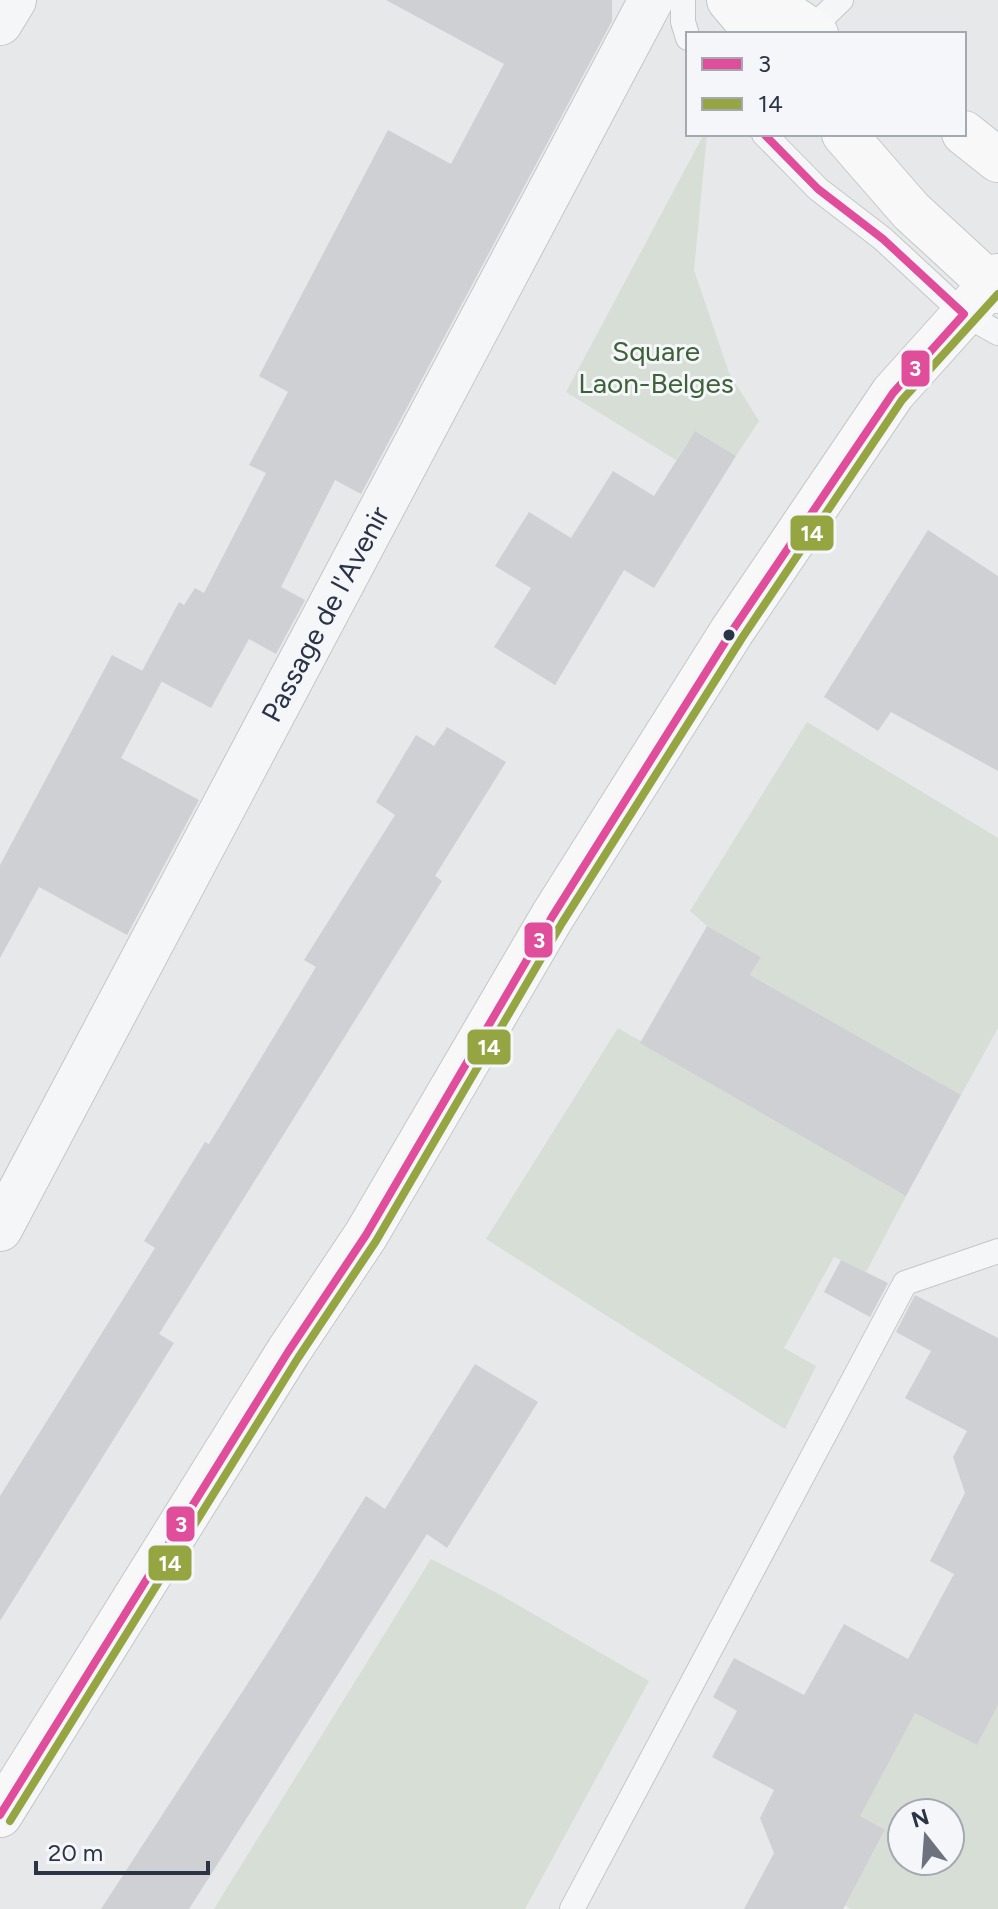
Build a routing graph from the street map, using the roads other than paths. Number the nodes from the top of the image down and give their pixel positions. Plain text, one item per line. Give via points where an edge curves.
1 (14, 0) edge
2 (651, 0) edge
3 (683, 0) edge
4 (729, 0) edge
5 (766, 0) edge
6 (841, 0) edge
7 (0, 23) edge
8 (686, 32) edge
9 (756, 32) edge
10 (813, 32) edge
11 (966, 135) edge
12 (766, 136) edge
13 (846, 136) edge
14 (998, 160) edge
15 (990, 300) edge
16 (0, 1229) edge
17 (998, 1251) edge
18 (0, 1815) edge
19 (572, 1909) edge

1 - 7 street
2 - 16 street, Passage de l'Avenir
3 - 8 lane
4 - 9 main road
5 - 10 main road
6 - 10 lane
11 - 14 main road
12 - 15 lane via 818,189 883,239
13 - 15 main road
15 - 18 main road via 893,393 732,631 552,917 366,1235
17 - 19 lane via 905,1283

